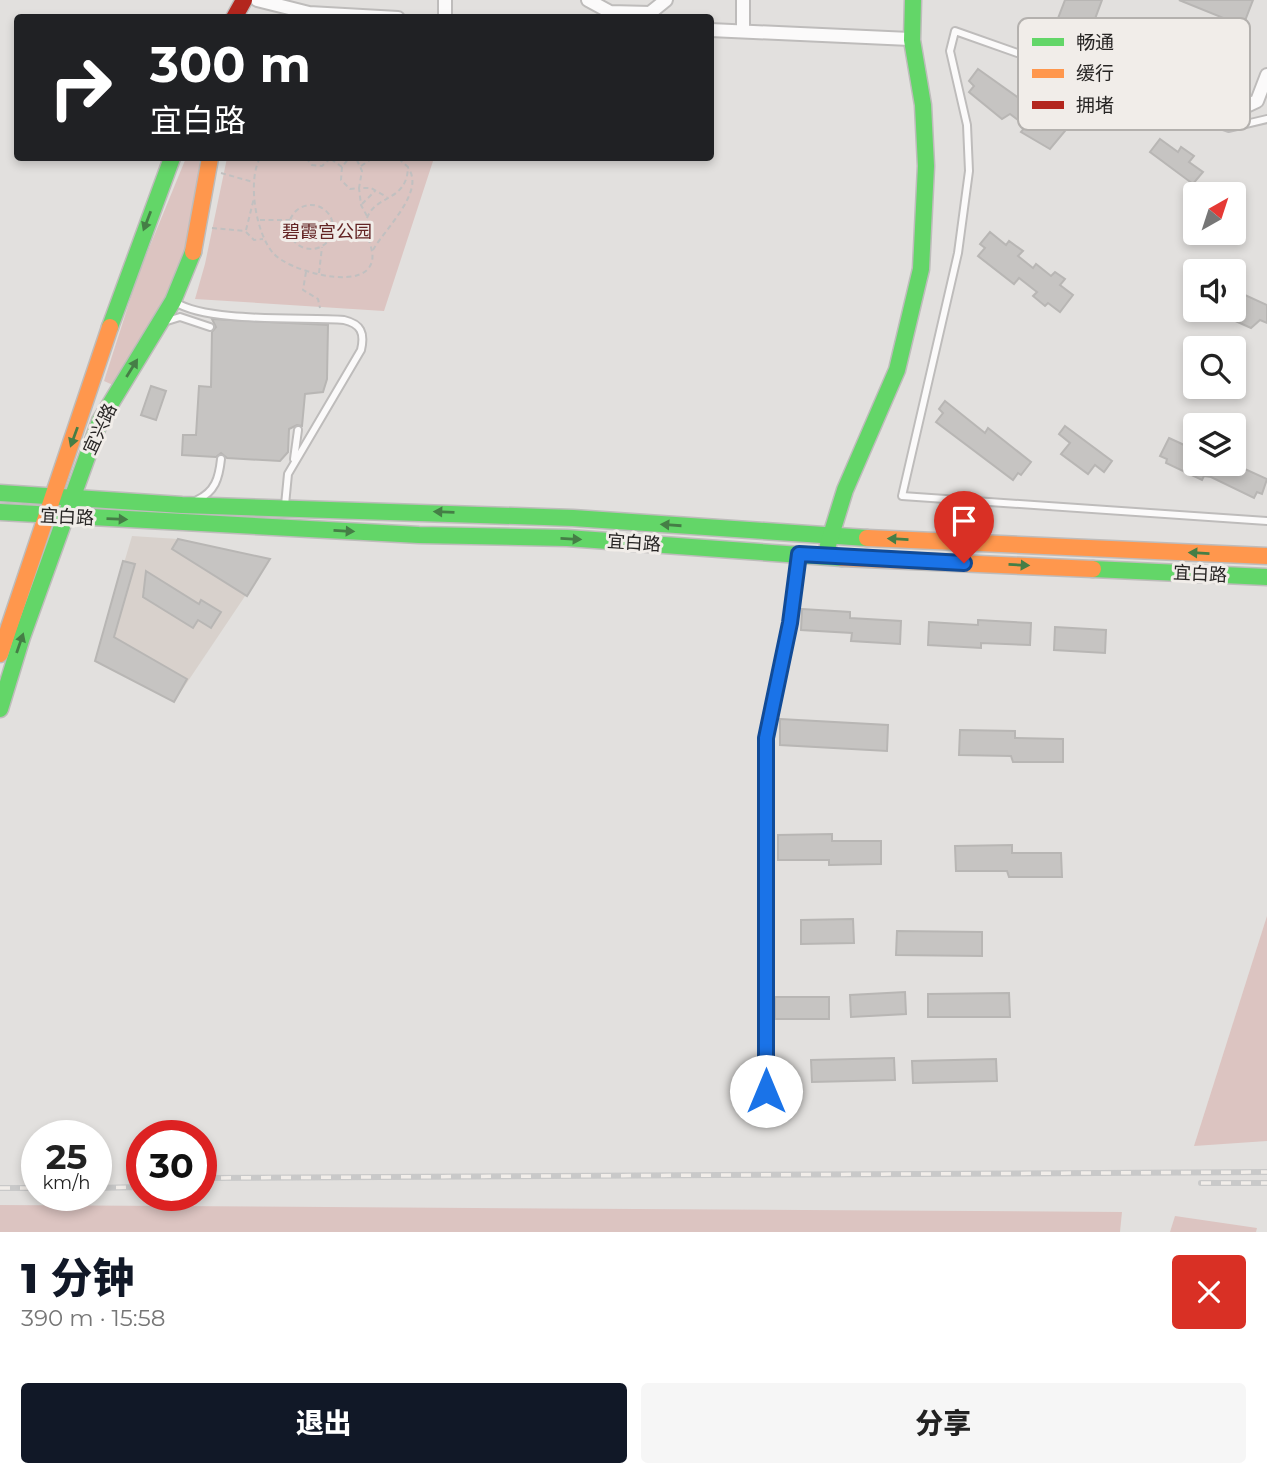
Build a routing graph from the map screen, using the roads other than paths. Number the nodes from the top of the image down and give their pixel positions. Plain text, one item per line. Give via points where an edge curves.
1 (257, 0) edge
2 (588, 0) edge
3 (666, 0) edge
4 (743, 0) edge
5 (913, 0) edge
6 (309, 10) edge
7 (354, 14) edge
8 (714, 30) edge
9 (743, 31) junction
10 (910, 39) junction
11 (1018, 53) edge
12 (1267, 75) edge
13 (1250, 104) edge
14 (171, 161) edge
15 (209, 163) edge
16 (173, 302) junction
17 (210, 327) dead end
18 (155, 331) junction
19 (298, 430) dead end
20 (89, 450) junction
21 (221, 459) dead end
22 (293, 464) junction
23 (0, 493) edge
24 (50, 493) junction
25 (72, 497) junction
26 (27, 505) junction
27 (182, 505) junction
28 (285, 509) junction
29 (0, 512) edge
30 (43, 517) junction
31 (66, 517) junction
32 (1267, 521) edge
33 (830, 536) junction
34 (799, 554) junction
35 (1267, 556) edge
36 (826, 557) junction
37 (29, 565) junction
38 (48, 568) junction
39 (1267, 577) edge
40 (0, 654) edge
41 (0, 709) edge
42 (766, 1091) dead end

1 - 6 street
2 - 3 street via 610,12 650,13
4 - 9 street
5 - 10 street
6 - 7 street
8 - 9 street
9 - 10 street
10 - 33 street via 922,103 926,180 920,271 901,357 840,497
11 - 32 lane via 956,31 950,51 967,125 969,171 958,253 902,496
12 - 13 street via 1257,101
14 -> 24 street, 宜兴路
15 - 16 street, 宜兴路 via 189,264
16 - 18 street, 宜兴路
16 - 22 lane via 217,314 353,323 362,332 363,342 337,395
17 - 18 lane via 180,317
20 -> 18 street, 宜兴路 via 100,421
19 - 22 lane
20 - 24 street
20 - 25 street, 宜兴路
21 - 27 lane via 213,489
22 - 28 lane
23 - 24 street, 宜白路
23 - 26 street
24 - 25 street, 宜白路
24 - 26 street
24 - 30 street, 宜兴路
25 - 27 street, 宜白路
25 - 31 street, 宜兴路
26 - 29 street
26 - 30 street
27 - 28 street, 宜白路
33 -> 28 street, 宜白路 via 573,518
29 - 30 street, 宜白路
29 - 37 street via 26,532
30 - 31 street, 宜白路
30 - 37 street, 宜兴路
30 - 38 street via 51,536
31 -> 34 street, 宜白路 via 567,538
31 - 38 street, 宜兴路
35 -> 33 street, 宜白路
33 - 36 street
34 - 36 street, 宜白路
34 - 42 street via 766,738
36 -> 39 street, 宜白路
37 - 40 street, 宜兴路
41 -> 38 street, 宜兴路

